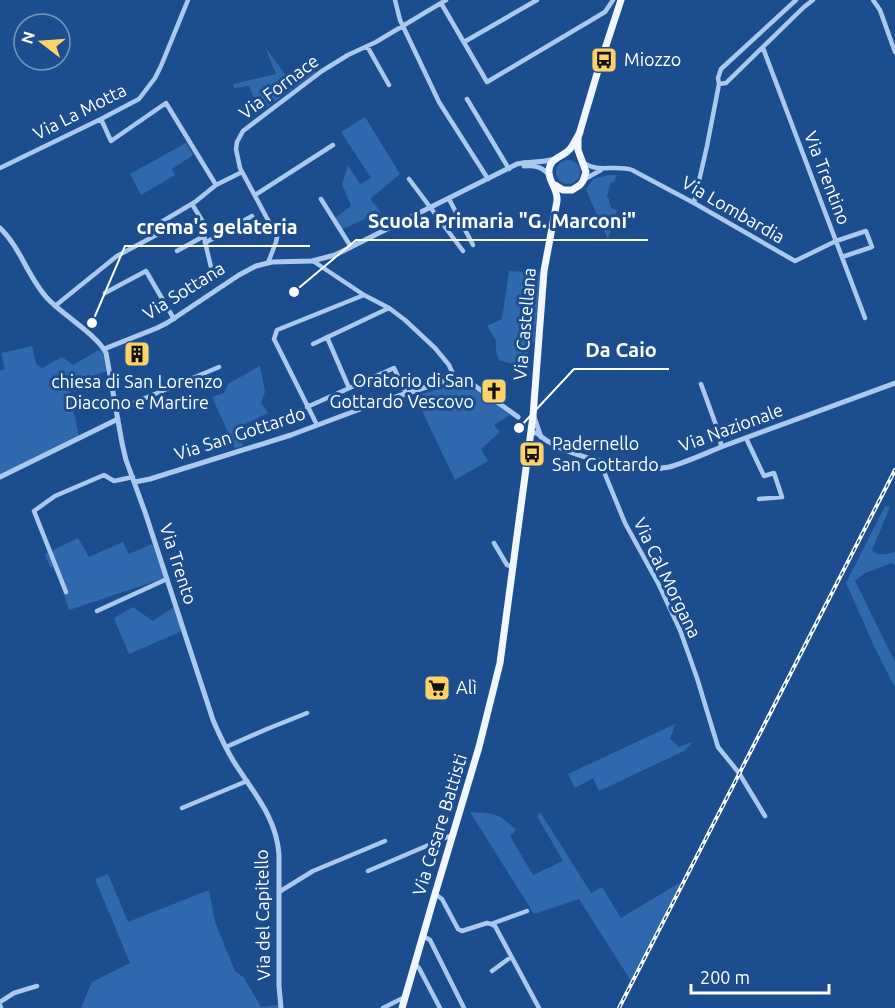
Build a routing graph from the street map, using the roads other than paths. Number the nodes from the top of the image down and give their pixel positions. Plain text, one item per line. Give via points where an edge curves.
1 (188, 0) edge
2 (395, 0) edge
3 (537, 0) edge
4 (618, 0) edge
5 (796, 0) edge
6 (813, 0) edge
7 (873, 0) edge
8 (443, 2) edge
9 (402, 26) junction
10 (464, 42) junction
11 (367, 46) junction
12 (763, 48) junction
13 (895, 52) edge
14 (719, 84) junction
15 (389, 85) dead end
16 (467, 99) dead end
17 (101, 119) junction
18 (580, 132) junction
19 (333, 145) dead end
20 (558, 157) junction
21 (582, 161) junction
22 (0, 168) edge
23 (510, 168) junction
24 (606, 169) junction
25 (242, 172) junction
26 (409, 179) dead end
27 (488, 179) junction
28 (551, 180) junction
29 (583, 181) junction
30 (216, 185) junction
31 (572, 190) junction
32 (255, 195) junction
33 (321, 199) dead end
34 (449, 199) junction
35 (694, 203) junction
36 (192, 204) junction
37 (430, 208) junction
38 (555, 215) junction
39 (252, 216) dead end
40 (0, 228) edge
41 (204, 236) junction
42 (836, 241) junction
43 (205, 243) junction
44 (473, 245) dead end
45 (351, 247) junction
46 (177, 251) dead end
47 (463, 251) dead end
48 (842, 257) junction
49 (314, 261) junction
50 (268, 262) junction
51 (216, 274) dead end
52 (105, 293) dead end
53 (364, 295) junction
54 (55, 306) junction
55 (389, 308) junction
56 (865, 318) dead end
57 (174, 319) junction
58 (327, 337) junction
59 (313, 344) dead end
60 (104, 349) junction
61 (219, 367) dead end
62 (453, 380) junction
63 (895, 383) edge
64 (701, 384) dead end
65 (349, 388) junction
66 (406, 393) junction
67 (307, 407) junction
68 (117, 410) junction
69 (533, 416) junction
70 (518, 417) dead end
71 (118, 419) junction
72 (317, 425) junction
73 (531, 434) junction
74 (542, 438) junction
75 (746, 438) junction
76 (721, 447) junction
77 (596, 460) junction
78 (0, 477) edge
79 (134, 479) junction
80 (759, 499) dead end
81 (494, 543) dead end
82 (513, 567) junction
83 (167, 579) junction
84 (66, 592) dead end
85 (97, 611) dead end
86 (502, 650) joint
87 (307, 713) dead end
88 (225, 747) junction
89 (247, 781) junction
90 (182, 808) dead end
91 (765, 816) dead end
92 (272, 823) joint
93 (452, 835) junction
94 (385, 841) dead end
95 (368, 871) dead end
96 (279, 892) junction
97 (435, 894) junction
98 (527, 911) dead end
99 (491, 924) junction
100 (423, 936) junction
101 (511, 957) junction
102 (415, 964) junction
103 (492, 971) dead end
104 (37, 986) dead end
105 (405, 997) junction
106 (0, 1005) edge
107 (281, 1008) edge
108 (383, 1008) edge
109 (402, 1008) edge
110 (440, 1008) edge
111 (464, 1008) edge
112 (539, 1008) edge

1 - 17 street, Via La Motta via 155,78 139,99
2 - 9 street
3 - 10 street
4 - 10 street via 605,12 487,82
4 - 18 main road
5 - 14 street via 721,69
6 - 12 street
7 - 13 street
8 - 9 street, Via Fornace
8 - 10 street
9 - 11 street, Via Fornace
9 - 27 street via 439,102
11 - 15 street
11 - 25 street, Via Fornace via 322,71 243,131 236,149
12 - 14 street via 726,83
12 - 42 street, Via Trentino
14 - 35 street
16 - 23 street
17 - 22 street, Via La Motta
17 - 30 street via 111,141 166,103
18 - 20 main road via 571,148
18 - 21 main road
19 - 32 street
20 - 21 main road via 571,154
20 - 23 street, Via Sottana
20 - 28 main road via 550,165
21 - 24 street, Via Lombardia
21 - 29 main road via 586,172
23 - 27 street, Via Sottana
23 - 28 street, Via Sottana via 538,167
24 - 29 street
24 - 35 street, Via Lombardia via 629,169
25 - 30 street
25 - 32 street, Via Fornace
26 - 37 street
27 - 34 street, Via Sottana
28 - 31 main road via 563,190
28 - 38 main road, Via Castellana via 557,197
29 - 31 main road
30 - 36 street
31 - 38 main road, Via Castellana
32 - 50 street, Via Fornace via 277,237
33 - 45 street
34 - 37 street, Via Sottana
34 - 44 street
35 - 42 street, Via Lombardia via 795,261
36 - 41 street via 203,222
36 - 54 street via 158,224 160,233 117,256
37 - 45 street, Via Sottana
37 - 47 street
38 - 69 main road, Via Castellana via 543,276
39 - 43 street
40 - 54 street
41 - 43 street
41 - 46 street
42 - 48 street, Via Trentino
42 - 48 street, Via Lombardia via 866,231 872,247
43 - 51 street
45 - 49 street, Via Sottana
48 - 56 street, Via Trentino
49 - 50 street, Via Sottana
49 - 53 street
50 - 57 street, Via Sottana via 239,275
52 - 57 street via 146,271
53 - 55 street
53 - 67 street via 277,330 274,339
54 - 60 street
55 - 58 street
55 - 62 street via 435,348 449,365
57 - 60 street, Via Sottana
58 - 59 street
58 - 65 street
60 - 68 street, Via Trento
61 - 68 street
62 - 66 street, Via San Gottardo
62 - 70 street via 475,386
63 - 75 street, Via Nazionale
64 - 76 street
65 - 66 street via 394,368
65 - 67 street
66 - 72 street, Via San Gottardo
67 - 72 street
68 - 71 street, Via Trento
69 - 73 main road, Via Castellana
69 - 74 street
71 - 78 street
71 - 79 street, Via Trento
72 - 79 street, Via San Gottardo via 150,479
73 - 74 street, Via Nazionale
73 - 82 main road, Via Castellana
74 - 77 street, Via Nazionale
75 - 76 street, Via Nazionale
75 - 80 street via 764,476 774,473 782,497
76 - 77 street, Via Nazionale via 694,459 650,469
77 - 91 street, Via Cal Morgana via 680,630 718,747
79 - 83 street, Via Trento
79 - 84 street via 114,481 104,475 55,496 34,511
81 - 82 street via 507,566
82 - 86 main road, Via Castellana
83 - 85 street
83 - 88 street, Via Trento
86 - 93 main road, Via Cesare Battisti
87 - 88 street
88 - 89 street, Via Trento
89 - 90 street
89 - 92 street, Via Trento
92 - 96 street, Via del Capitello via 279,845
93 - 95 street
93 - 97 main road, Via Cesare Battisti
94 - 96 street via 313,871
96 - 107 street, Via del Capitello
97 - 99 street via 460,930
97 - 100 main road, Via Cesare Battisti
98 - 99 street
99 - 101 street
100 - 102 main road, Via Cesare Battisti
100 - 111 street via 430,940
101 - 103 street
101 - 112 street
102 - 105 main road, Via Cesare Battisti
102 - 110 street
104 - 106 street via 14,993
105 - 108 street
105 - 109 main road, Via Cesare Battisti

